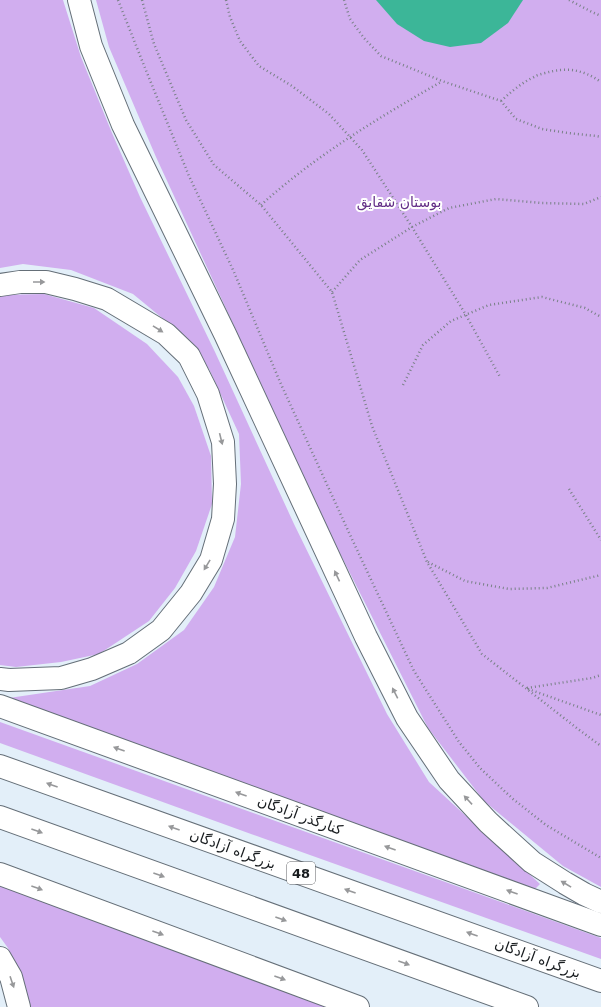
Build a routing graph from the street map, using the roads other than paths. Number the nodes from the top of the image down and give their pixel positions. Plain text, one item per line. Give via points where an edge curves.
1 (79, 0) edge
2 (0, 285) edge
3 (0, 679) edge
4 (0, 706) edge
5 (0, 766) edge
6 (0, 818) edge
7 (0, 874) edge
8 (601, 902) edge
9 (601, 925) edge
10 (0, 958) edge
11 (601, 981) edge
12 (19, 1007) edge
13 (358, 1007) edge
14 (527, 1007) edge

8 -> 1 main road via 532,862 488,822 449,780 407,718 123,126 92,46
2 -> 3 main road via 46,282 75,289 107,299 166,334 189,356 208,394 223,442 225,484 223,519 211,560 191,592 160,630 130,653 92,670 61,678
9 -> 4 main road, کنارگذر آزادگان
11 -> 5 main road, بزرگراه آزادگان / 48
6 -> 14 main road
7 -> 13 main road
10 -> 12 main road via 11,977

